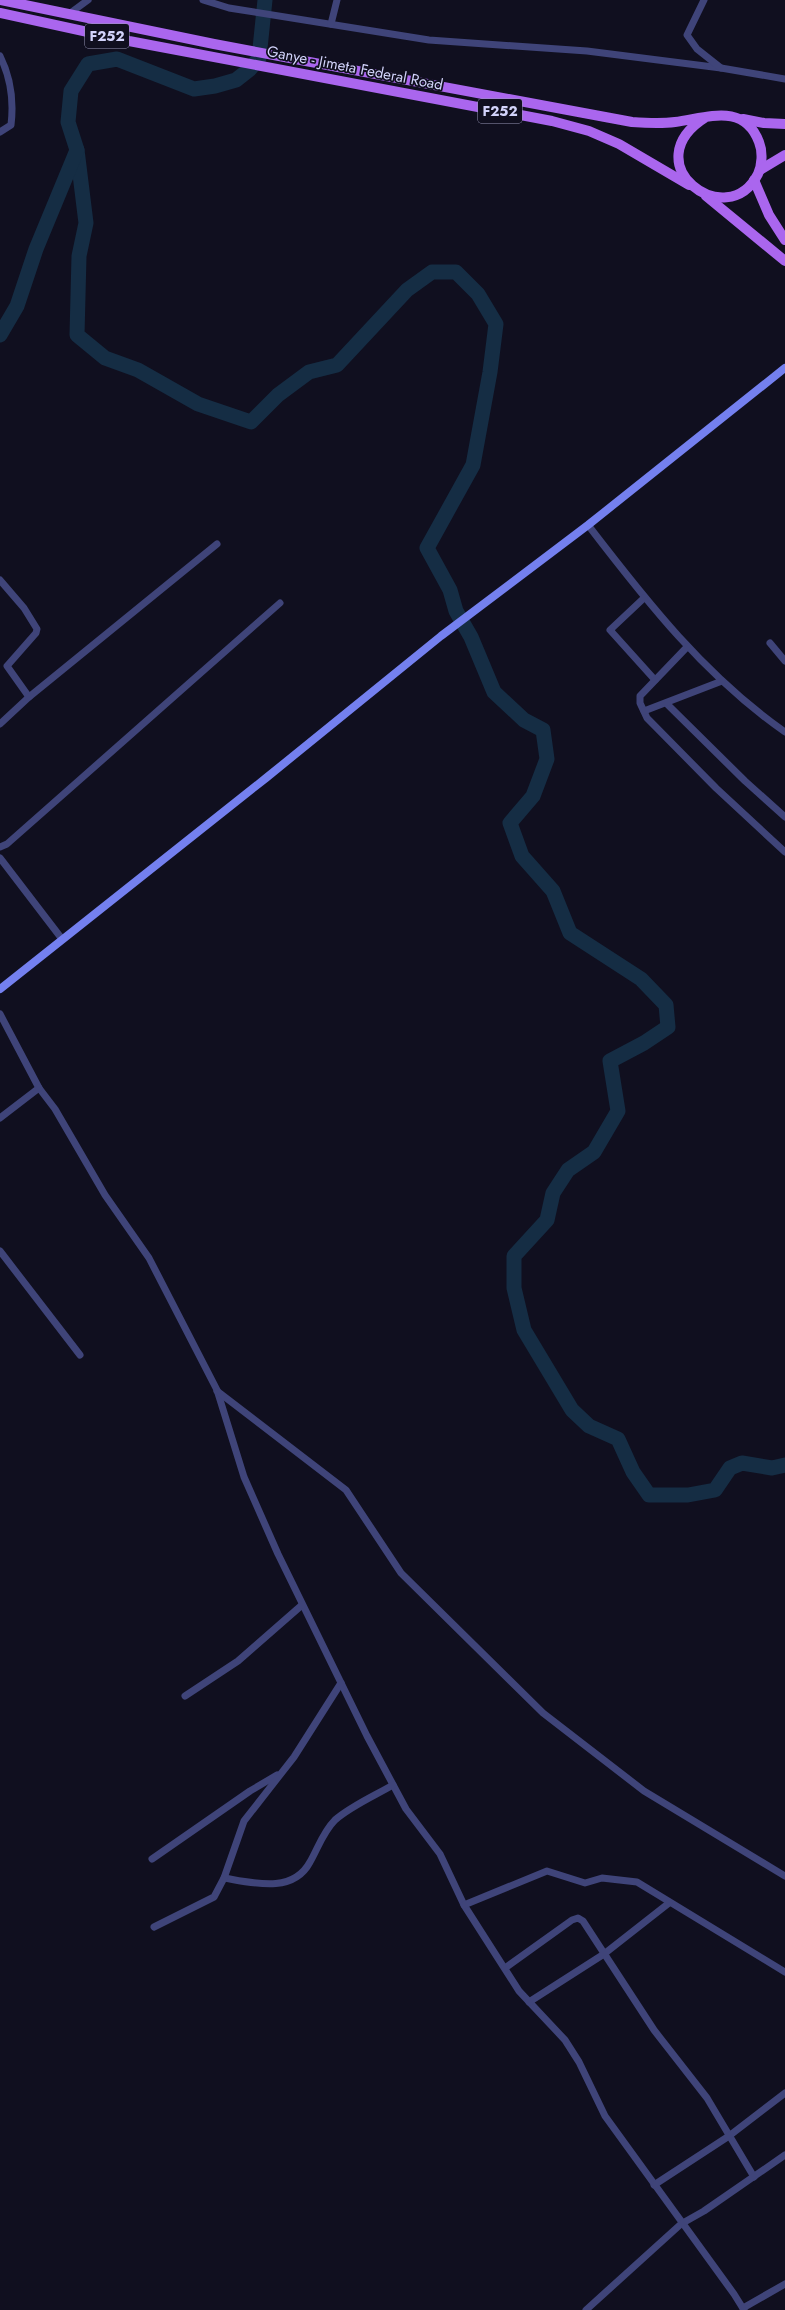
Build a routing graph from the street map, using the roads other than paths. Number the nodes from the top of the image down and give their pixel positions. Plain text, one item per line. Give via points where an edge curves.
1 (1, 0) edge
2 (88, 0) edge
3 (203, 0) edge
4 (337, 0) edge
5 (704, 0) edge
6 (0, 13) edge
7 (69, 14) junction
8 (331, 24) junction
9 (0, 56) edge
10 (721, 68) junction
11 (785, 79) edge
12 (706, 117) junction
13 (740, 119) junction
14 (785, 124) edge
15 (0, 132) edge
16 (785, 155) edge
17 (760, 170) junction
18 (754, 180) junction
19 (692, 187) junction
20 (703, 194) junction
21 (785, 240) edge
22 (785, 261) edge
23 (785, 368) edge
24 (588, 525) junction
25 (217, 544) dead end
26 (0, 580) edge
27 (644, 598) junction
28 (280, 603) dead end
29 (770, 643) dead end
30 (687, 647) junction
31 (785, 661) edge
32 (655, 680) junction
33 (722, 681) junction
34 (29, 697) junction
35 (667, 704) junction
36 (644, 711) junction
37 (0, 724) edge
38 (785, 732) edge
39 (785, 817) edge
40 (0, 847) edge
41 (785, 852) edge
42 (0, 858) edge
43 (62, 939) junction
44 (0, 989) edge
45 (0, 1014) edge
46 (39, 1088) junction
47 (0, 1118) edge
48 (0, 1251) edge
49 (80, 1355) dead end
50 (217, 1390) junction
51 (302, 1605) junction
52 (341, 1683) junction
53 (185, 1696) dead end
54 (281, 1773) junction
55 (393, 1785) junction
56 (152, 1859) dead end
57 (785, 1876) edge
58 (224, 1878) junction
59 (669, 1903) junction
60 (464, 1905) junction
61 (154, 1927) dead end
62 (604, 1954) junction
63 (504, 1968) junction
64 (785, 1972) edge
65 (530, 2002) junction
66 (785, 2093) edge
67 (729, 2136) junction
68 (785, 2155) edge
69 (754, 2177) junction
70 (654, 2186) junction
71 (681, 2224) junction
72 (785, 2284) edge
73 (743, 2309) edge
74 (586, 2310) edge

1 - 7 main road, Ganye - Jimeta Federal Road / F252
2 - 7 street
3 - 8 street via 229,8
4 - 8 street
5 - 10 street via 687,35 696,49
6 - 19 main road, Ganye - Jimeta Federal Road / F252 via 214,57 552,121 589,131 619,144
7 - 12 main road, Ganye - Jimeta Federal Road / F252 via 214,44 632,122 661,123
8 - 10 street via 429,40 587,51
9 - 15 street via 8,72 13,106 11,125
10 - 11 street
12 - 13 main road, Ganye - Jimeta Federal Road / F252 via 723,114
12 - 19 main road, Ganye - Jimeta Federal Road / F252 via 688,130 682,140 678,157 682,173
13 - 14 main road, Ganye - Jimeta Federal Road / F252
13 - 17 main road, Ganye - Jimeta Federal Road / F252 via 759,140 762,158
16 - 17 main road, Ganye - Jimeta Federal Road / F252
17 - 18 main road, Ganye - Jimeta Federal Road / F252
18 - 20 main road, Ganye - Jimeta Federal Road / F252 via 744,190 731,196
18 - 21 main road via 769,215
19 - 20 main road, Ganye - Jimeta Federal Road / F252
20 - 22 main road
23 - 24 street
24 - 27 street
24 - 43 street via 441,636
25 - 34 street
26 - 34 street via 32,618 37,629 7,666
27 - 30 street
27 - 32 street via 610,630
28 - 40 street
29 - 31 street
30 - 32 street
30 - 33 street
32 - 36 street via 638,698
33 - 35 street
33 - 38 street via 758,713
34 - 37 street
35 - 36 street
35 - 39 street
36 - 41 street via 716,788
42 - 43 street
43 - 44 street
45 - 46 street
46 - 47 street
46 - 50 street via 55,1109 105,1195 150,1258
48 - 49 street
50 - 51 street via 244,1477
50 - 57 street via 346,1490 401,1573 543,1713 644,1791
51 - 52 street
51 - 53 street via 238,1661
52 - 54 street
52 - 55 street
54 - 56 street via 250,1791
54 - 58 street via 244,1821
55 - 58 street via 335,1821 319,1842 302,1874 283,1882 265,1885
55 - 60 street via 406,1809 440,1854
58 - 61 street via 214,1897
59 - 60 street via 637,1882 602,1878 585,1883 546,1871
59 - 62 street
59 - 64 street
60 - 63 street
62 - 63 street via 583,1921 578,1918
62 - 65 street
62 - 67 street via 654,2030 707,2098
63 - 65 street via 519,1991
65 - 70 street via 565,2040 580,2062 605,2116
66 - 67 street
67 - 69 street
67 - 70 street
68 - 69 street
69 - 71 street
70 - 71 street
71 - 73 street
71 - 74 street
72 - 73 street

